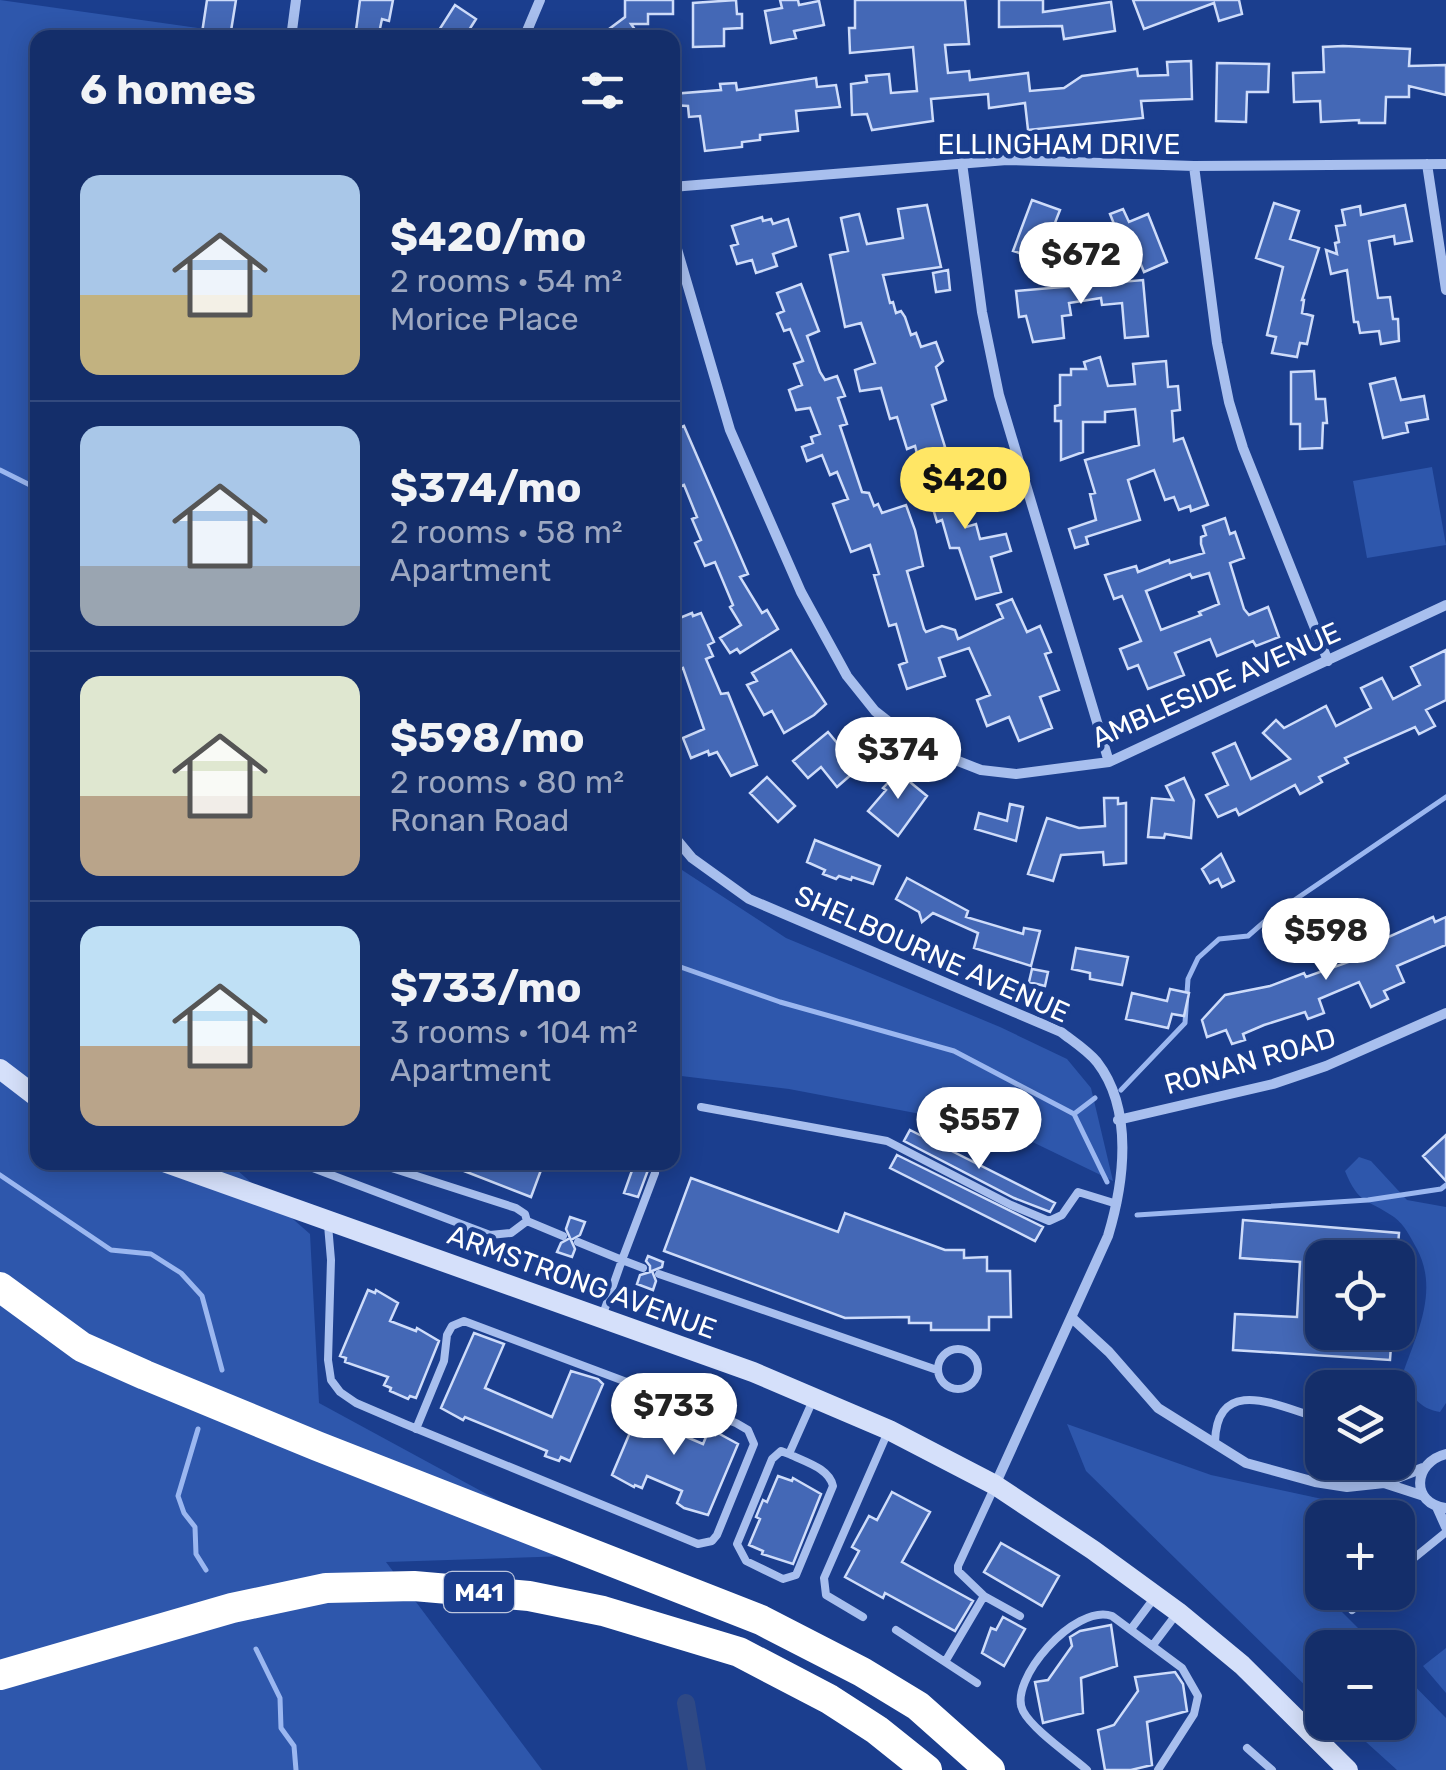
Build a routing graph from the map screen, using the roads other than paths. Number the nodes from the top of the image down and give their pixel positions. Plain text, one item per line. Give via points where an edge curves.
1 (296, 0) edge
2 (540, 0) edge
3 (291, 30) edge
4 (527, 30) edge
5 (962, 163) junction
6 (1427, 164) junction
7 (1446, 164) edge
8 (1194, 166) junction
9 (680, 186) edge
10 (680, 259) edge
11 (1446, 290) edge
12 (1446, 605) edge
13 (1328, 661) junction
14 (1109, 762) junction
15 (680, 844) edge
16 (1446, 1013) edge
17 (0, 1069) edge
18 (30, 1092) edge
19 (701, 1107) dead end
20 (1118, 1120) junction
21 (186, 1170) edge
22 (318, 1170) edge
23 (397, 1170) edge
24 (655, 1173) dead end
25 (1117, 1204) junction
26 (328, 1221) junction
27 (527, 1221) junction
28 (563, 1236) dead end
29 (578, 1242) dead end
30 (622, 1260) junction
31 (643, 1268) dead end
32 (659, 1274) dead end
33 (0, 1287) edge
34 (602, 1318) junction
35 (1072, 1318) junction
36 (938, 1370) junction
37 (815, 1396) junction
38 (1305, 1412) edge
39 (416, 1429) junction
40 (889, 1430) junction
41 (1214, 1442) junction
42 (1445, 1452) edge
43 (789, 1454) junction
44 (1423, 1468) junction
45 (1384, 1483) junction
46 (995, 1485) junction
47 (1424, 1496) junction
48 (1441, 1508) edge
49 (1446, 1529) edge
50 (1415, 1555) edge
51 (984, 1596) junction
52 (1156, 1596) junction
53 (1178, 1612) junction
54 (863, 1616) dead end
55 (1020, 1616) dead end
56 (896, 1630) dead end
57 (1131, 1630) junction
58 (1153, 1645) junction
59 (945, 1662) junction
60 (0, 1674) edge
61 (976, 1683) dead end
62 (1247, 1748) dead end
63 (1344, 1769) edge
64 (927, 1770) edge
65 (990, 1770) edge
66 (1087, 1770) edge
67 (1158, 1770) edge
68 (1272, 1770) edge

1 - 3 street
2 - 4 street
5 - 8 street, ELLINGHAM DRIVE
5 - 9 street, ELLINGHAM DRIVE
5 - 14 street via 999,395
6 - 7 street, ELLINGHAM DRIVE
6 - 8 street, ELLINGHAM DRIVE
6 - 11 street
8 - 13 street via 1226,388 1243,448
10 - 14 street, AMBLESIDE AVENUE via 730,430 768,522 847,676 875,711 935,752 982,770 1016,774
12 - 13 street, AMBLESIDE AVENUE
13 - 14 street, AMBLESIDE AVENUE
15 - 20 street, SHELBOURNE AVENUE via 748,899 1061,1032 1106,1076
16 - 20 street, RONAN ROAD via 1273,1084
17 - 18 street
19 - 25 lane via 888,1141 1049,1220 1062,1215 1078,1192
20 - 25 street, SHELBOURNE AVENUE via 1124,1161
21 - 26 street, ARMSTRONG AVENUE
22 - 27 lane via 490,1235 511,1233
23 - 27 lane via 516,1208
24 - 30 lane
25 - 35 street, SHELBOURNE AVENUE
26 - 34 street, ARMSTRONG AVENUE
26 - 39 lane via 331,1380 356,1402
27 - 28 lane
29 - 30 lane
30 - 31 lane
30 - 34 lane
32 - 36 lane
33 - 65 highway via 82,1347 760,1620 918,1706
34 - 37 street, ARMSTRONG AVENUE
35 - 41 street via 1158,1408
35 - 46 street, SHELBOURNE AVENUE
36 - 36 lane via 953,1350 967,1351 978,1368 974,1381 955,1390
37 - 40 street, ARMSTRONG AVENUE
37 - 43 lane
38 - 41 lane via 1245,1398 1228,1405
39 - 39 lane via 698,1544 716,1535 754,1444 736,1424 464,1321 447,1335 444,1361
40 - 46 street, ARMSTRONG AVENUE
40 - 54 lane via 824,1578 826,1594
41 - 45 street via 1246,1463 1315,1482
42 - 44 street
43 - 43 lane via 825,1472 833,1486 796,1574 783,1579 746,1561 737,1544 774,1455
44 - 45 street
44 - 47 street
45 - 47 street
46 - 51 lane via 958,1566
46 - 52 street, ARMSTRONG AVENUE
47 - 48 street
48 - 49 street
49 - 50 lane
51 - 55 lane
51 - 59 lane
52 - 53 street, ARMSTRONG AVENUE
52 - 57 lane
53 - 58 lane
53 - 63 street, ARMSTRONG AVENUE via 1242,1665
56 - 59 lane
57 - 58 lane
57 - 66 lane via 1101,1612 1084,1616 1058,1635 1024,1681 1022,1710
58 - 67 lane via 1189,1676 1199,1702
59 - 61 lane
60 - 64 highway, M41 via 326,1588 414,1586 529,1596 739,1652 830,1699
62 - 68 lane

